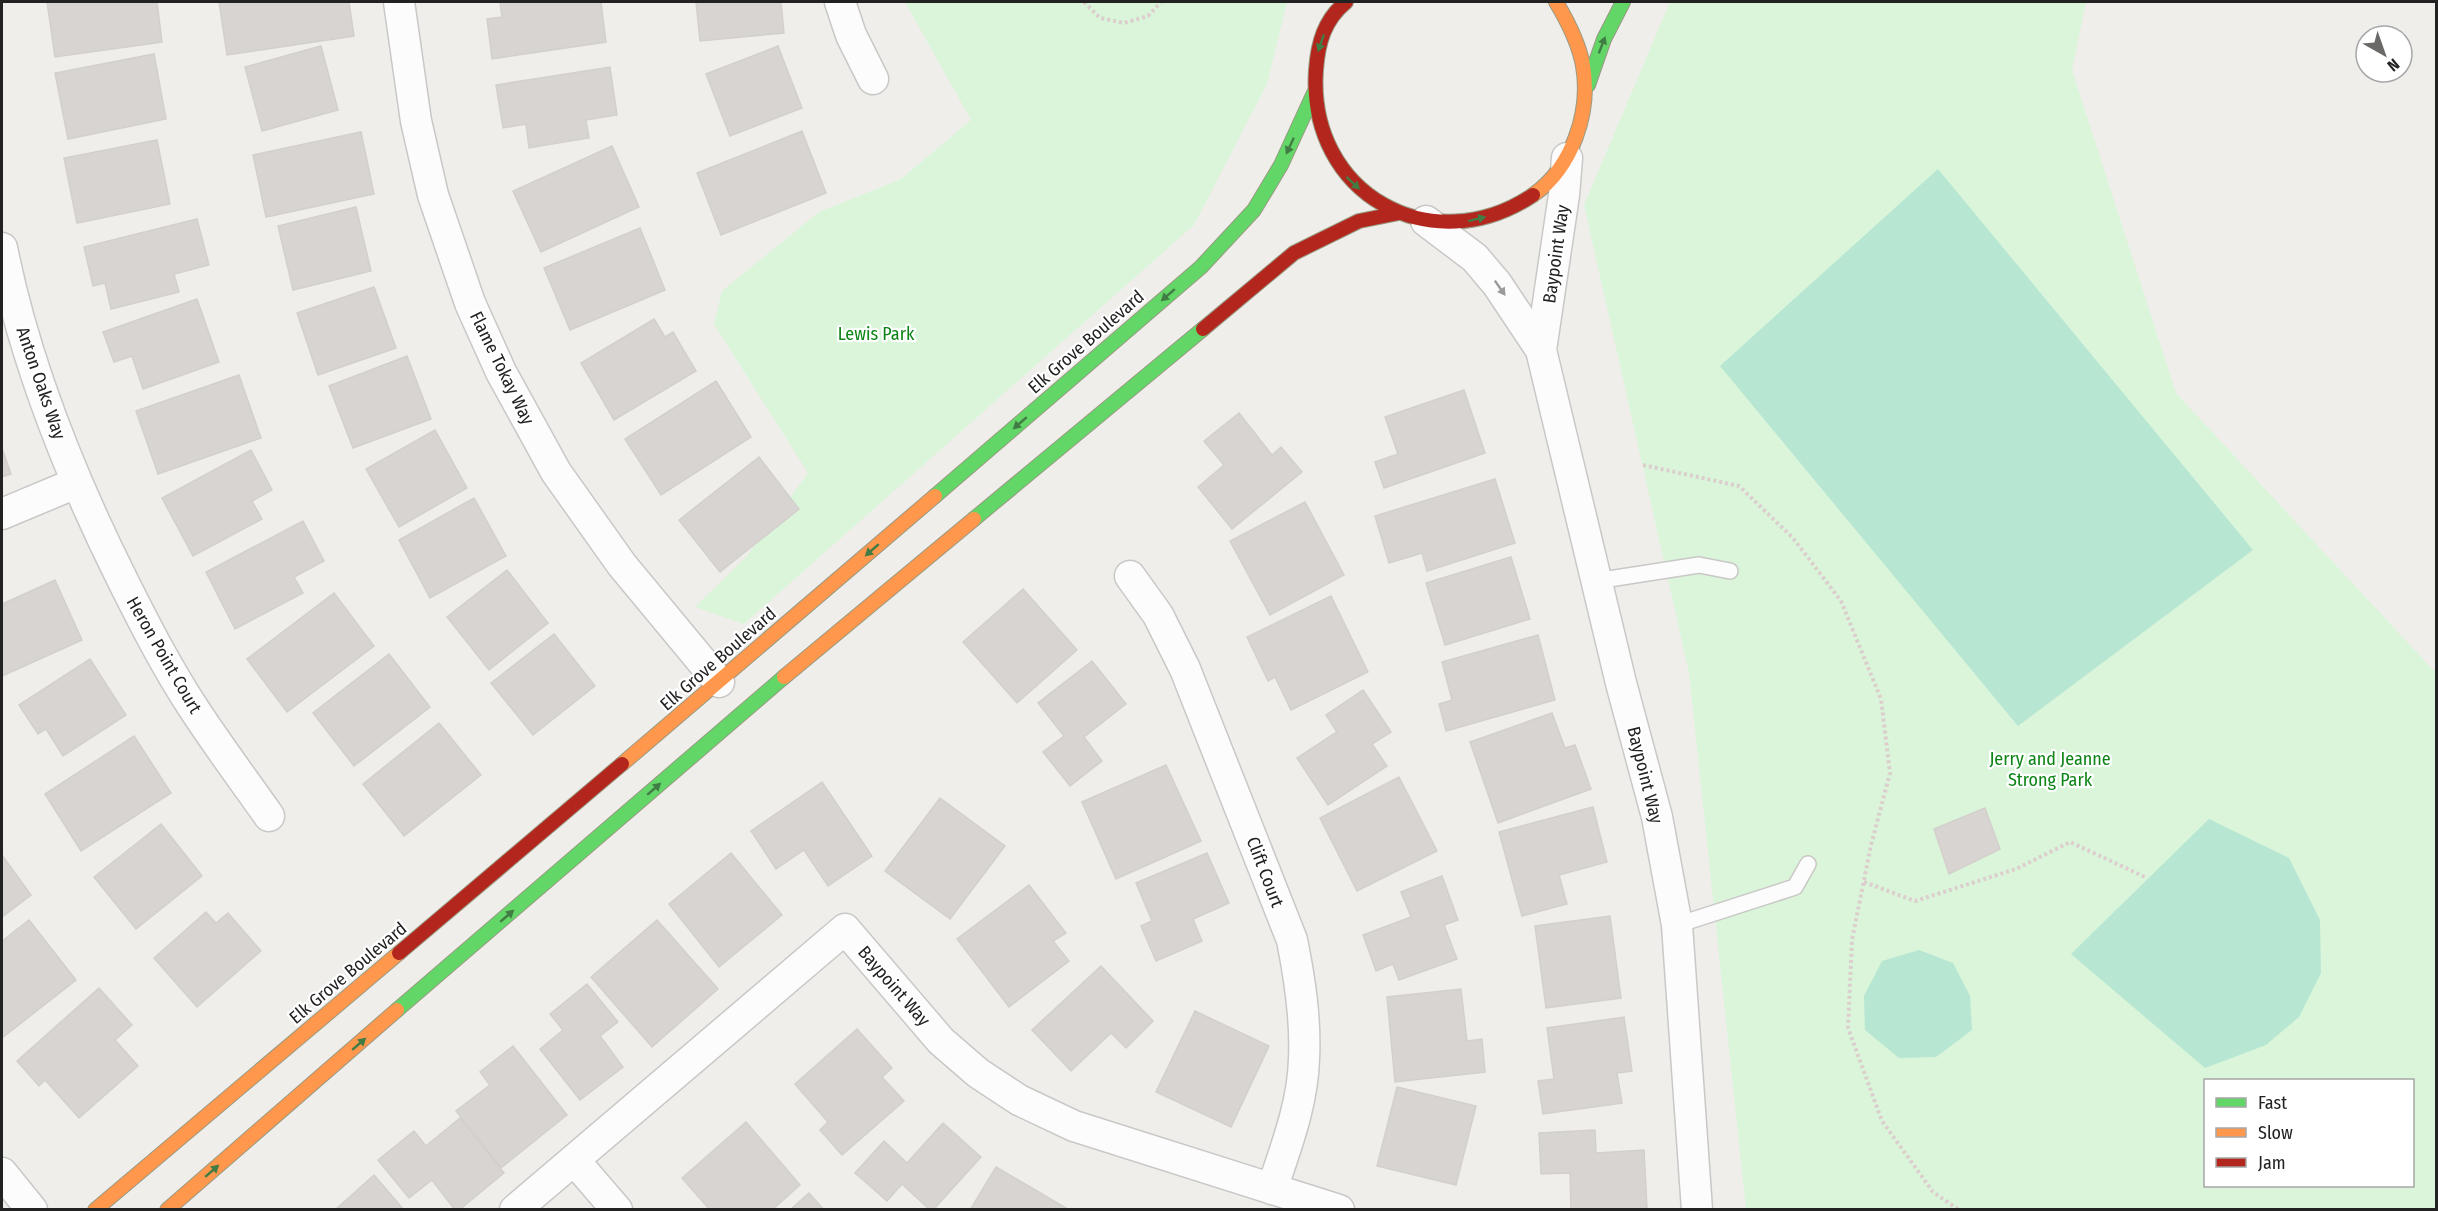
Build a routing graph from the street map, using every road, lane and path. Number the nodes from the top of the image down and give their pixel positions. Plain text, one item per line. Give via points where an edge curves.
1 (399, 2) edge
2 (840, 2) edge
3 (1083, 2) edge
4 (1161, 2) edge
5 (1556, 2) edge
6 (1623, 2) edge
7 (1336, 7) edge
8 (873, 79) dead end
9 (1587, 90) junction
10 (1314, 93) junction
11 (1567, 158) junction
12 (1412, 217) junction
13 (2, 248) edge
14 (1540, 350) junction
15 (1643, 465) dead end
16 (76, 483) junction
17 (2, 514) edge
18 (1730, 571) dead end
19 (1130, 576) dead end
20 (1596, 580) junction
21 (719, 682) junction
22 (269, 816) dead end
23 (1808, 864) dead end
24 (2145, 877) dead end
25 (1864, 882) junction
26 (1677, 925) junction
27 (574, 1160) junction
28 (2, 1173) edge
29 (1272, 1189) junction
30 (32, 1209) edge
31 (96, 1209) edge
32 (167, 1209) edge
33 (515, 1209) edge
34 (617, 1209) edge
35 (1339, 1209) edge
36 (1696, 1209) edge
37 (1959, 1209) edge

1 - 21 street, Flame Tokay Way via 416,121 434,195 470,303 501,372 562,481 622,565
2 - 8 street
3 - 4 path via 1100,18 1124,23 1148,16
5 - 9 main road via 1579,44
9 -> 6 main road via 1604,39
7 -> 10 main road via 1317,55
9 - 11 main road via 1584,115
10 -> 12 main road via 1324,140 1347,177 1374,202
10 -> 21 main road, Elk Grove Boulevard via 1281,165 1254,210 1201,267
12 -> 11 main road via 1462,223 1507,211 1544,188
11 - 14 street, Baypoint Way
12 -> 14 street, Baypoint Way via 1475,258
32 -> 12 main road via 755,701 1294,253 1359,221
13 - 16 street, Anton Oaks Way via 32,362
14 - 20 street, Baypoint Way
15 - 25 path via 1739,486 1793,538 1841,601 1881,699 1890,773
16 - 17 street
16 - 22 street, Heron Point Court via 151,638 195,711
18 - 20 lane via 1700,565
19 - 29 street, Clift Court via 1158,615 1185,669 1292,940 1302,988 1305,1061 1294,1121
20 - 26 street, Baypoint Way via 1657,816
21 - 31 main road, Elk Grove Boulevard
23 - 26 lane via 1795,887
24 - 25 path via 2070,842 2016,869 1915,900
25 - 37 path via 1852,940 1848,1028 1882,1121 1934,1192
26 - 36 street, Baypoint Way
27 - 29 street, Baypoint Way via 845,929 941,1041 978,1073 1019,1100 1074,1126
27 - 33 street, Baypoint Way
27 - 34 street
28 - 30 street
29 - 35 street, Baypoint Way

